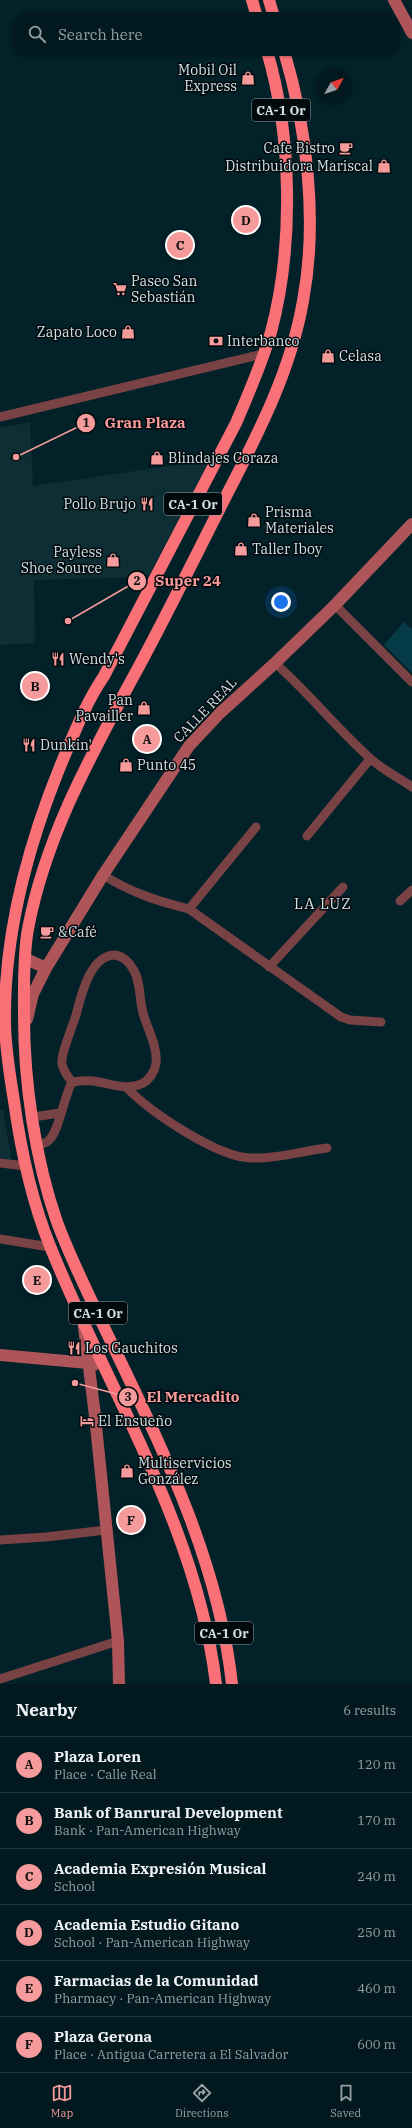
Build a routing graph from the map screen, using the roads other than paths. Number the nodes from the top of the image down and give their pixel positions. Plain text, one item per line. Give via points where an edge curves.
1 (252, 0) edge
2 (269, 0) edge
3 (394, 0) edge
4 (256, 12) edge
5 (273, 12) edge
6 (412, 33) edge
7 (268, 56) edge
8 (285, 56) edge
9 (263, 354) junction
10 (0, 417) edge
11 (412, 524) edge
12 (335, 605) junction
13 (275, 663) junction
14 (412, 682) edge
15 (370, 759) junction
16 (412, 787) edge
17 (256, 827) dead end
18 (307, 836) dead end
19 (103, 875) junction
20 (343, 887) dead end
21 (412, 890) edge
22 (400, 902) dead end
23 (189, 909) junction
24 (26, 959) junction
25 (270, 967) junction
26 (46, 968) junction
27 (381, 1022) dead end
28 (24, 1032) junction
29 (72, 1082) junction
30 (126, 1087) junction
31 (60, 1113) junction
32 (33, 1117) junction
33 (38, 1146) junction
34 (327, 1148) dead end
35 (0, 1163) edge
36 (25, 1166) junction
37 (0, 1239) edge
38 (50, 1247) junction
39 (84, 1321) junction
40 (0, 1355) edge
41 (88, 1363) junction
42 (106, 1371) junction
43 (106, 1530) junction
44 (0, 1540) edge
45 (118, 1641) junction
46 (0, 1679) edge
47 (119, 1684) edge
48 (216, 1684) edge
49 (232, 1684) edge

1 - 4 highway
2 - 5 highway
3 - 6 main road
7 - 9 highway, CA-1 Or via 283,122 286,215 279,292
8 - 24 highway, CA-1 Or via 304,140 309,215 308,263 298,325 285,368 258,434 96,746 57,829 40,875 26,935
9 - 10 street
9 - 36 highway, CA-1 Or via 252,386 230,434 73,734 32,841 12,932 4,1020
11 - 12 main road, CALLE REAL
12 - 13 main road, CALLE REAL
12 - 14 street
13 - 15 street
13 - 19 main road, CALLE REAL via 188,746
15 - 16 street
15 - 18 street
17 - 23 street
19 - 23 street via 136,893 162,903
19 - 26 main road, CALLE REAL
20 - 25 street
21 - 22 street
23 - 25 street
24 - 26 main road
24 - 28 highway, CA-1 Or
25 - 27 street via 341,1017
26 - 28 main road, CALLE REAL via 33,994
28 - 32 highway, CA-1 Or
29 - 30 street via 91,1080
29 - 30 street via 61,1063 62,1054 85,982 100,960 110,955 127,960 137,977 142,1012 151,1036 156,1062 149,1078 141,1084
29 - 31 street
30 - 34 street via 158,1115 228,1154 251,1158
31 - 32 street
31 - 33 street via 49,1141
32 - 33 highway, CA-1 Or
33 - 49 highway, CA-1 Or via 46,1186 73,1261 179,1488 201,1543 230,1662
35 - 36 street
36 - 38 highway, CA-1 Or via 31,1195
37 - 38 street
38 - 39 highway, CA-1 Or
39 - 41 main road
39 - 42 highway, CA-1 Or
40 - 41 main road
41 - 42 main road
41 - 43 main road via 96,1416
42 - 48 highway, CA-1 Or via 164,1494 186,1553 206,1621
43 - 44 street
43 - 45 main road
45 - 46 street
45 - 47 main road

